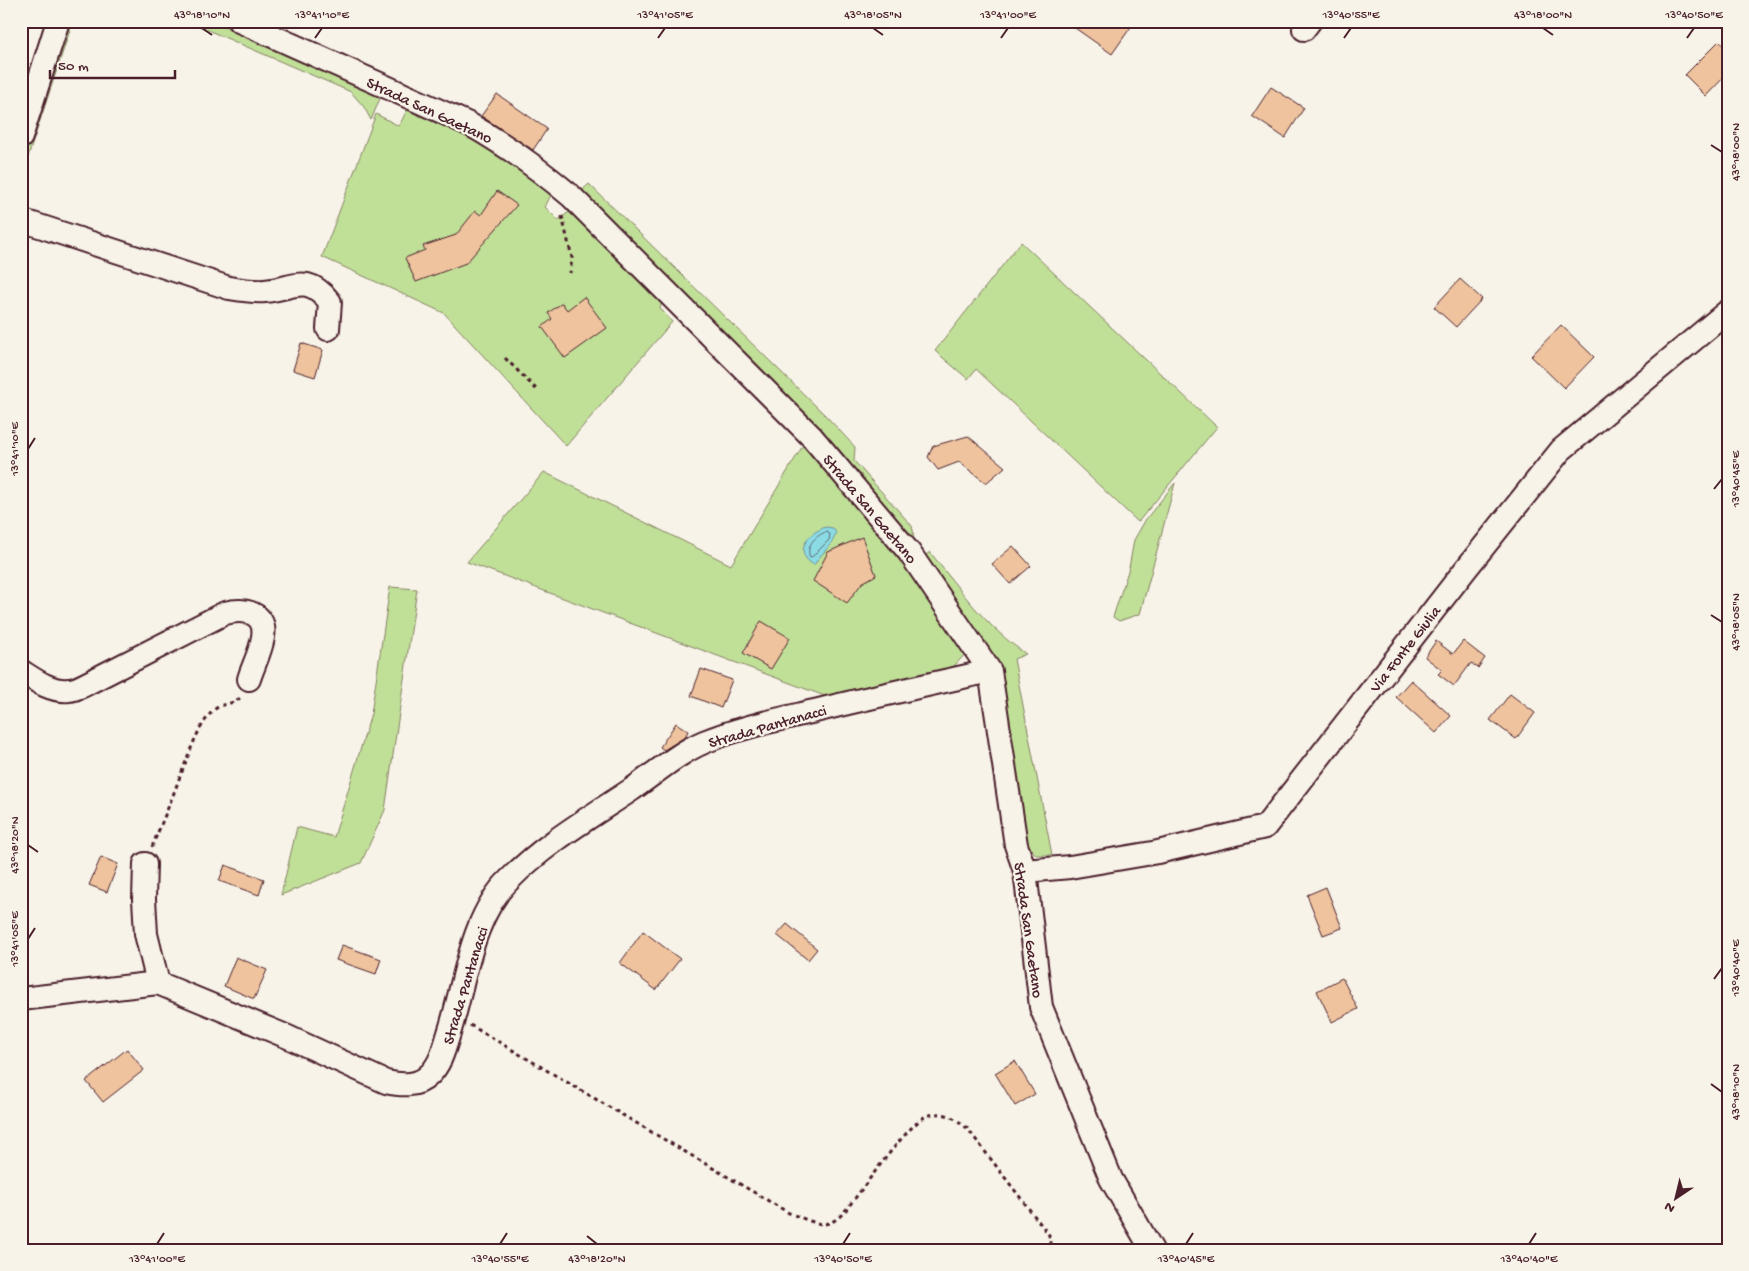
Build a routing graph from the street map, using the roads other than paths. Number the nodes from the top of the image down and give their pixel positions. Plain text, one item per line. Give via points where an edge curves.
1 (58, 21) edge
2 (239, 21) edge
3 (22, 130) edge
4 (21, 220) edge
5 (1728, 311) edge
6 (328, 329) dead end
7 (21, 671) edge
8 (990, 671) junction
9 (248, 679) road end
10 (145, 864) road end
11 (1025, 871) junction
12 (158, 984) junction
13 (21, 999) edge
14 (1152, 1250) edge

1 - 3 street
2 - 8 street, Strada San Gaetano via 469,124 502,143 571,196 812,437 909,552
4 - 6 street via 229,288 264,292 294,284 313,287 330,302
5 - 11 street, Via Fonte Giulia via 1561,450 1265,826 1158,852 1070,868
7 - 9 street via 40,683 70,690 236,610 256,615 263,626 264,636
8 - 11 street, Strada San Gaetano via 1016,845
8 - 12 street, Strada Pantanacci via 799,714 702,743 550,845 506,882 492,902 468,959 445,1048 435,1070 416,1083 386,1082 288,1037
10 - 12 street via 146,934
11 - 14 street, Strada San Gaetano via 1041,1007 1111,1180
12 - 13 street, Strada Pantanacci

